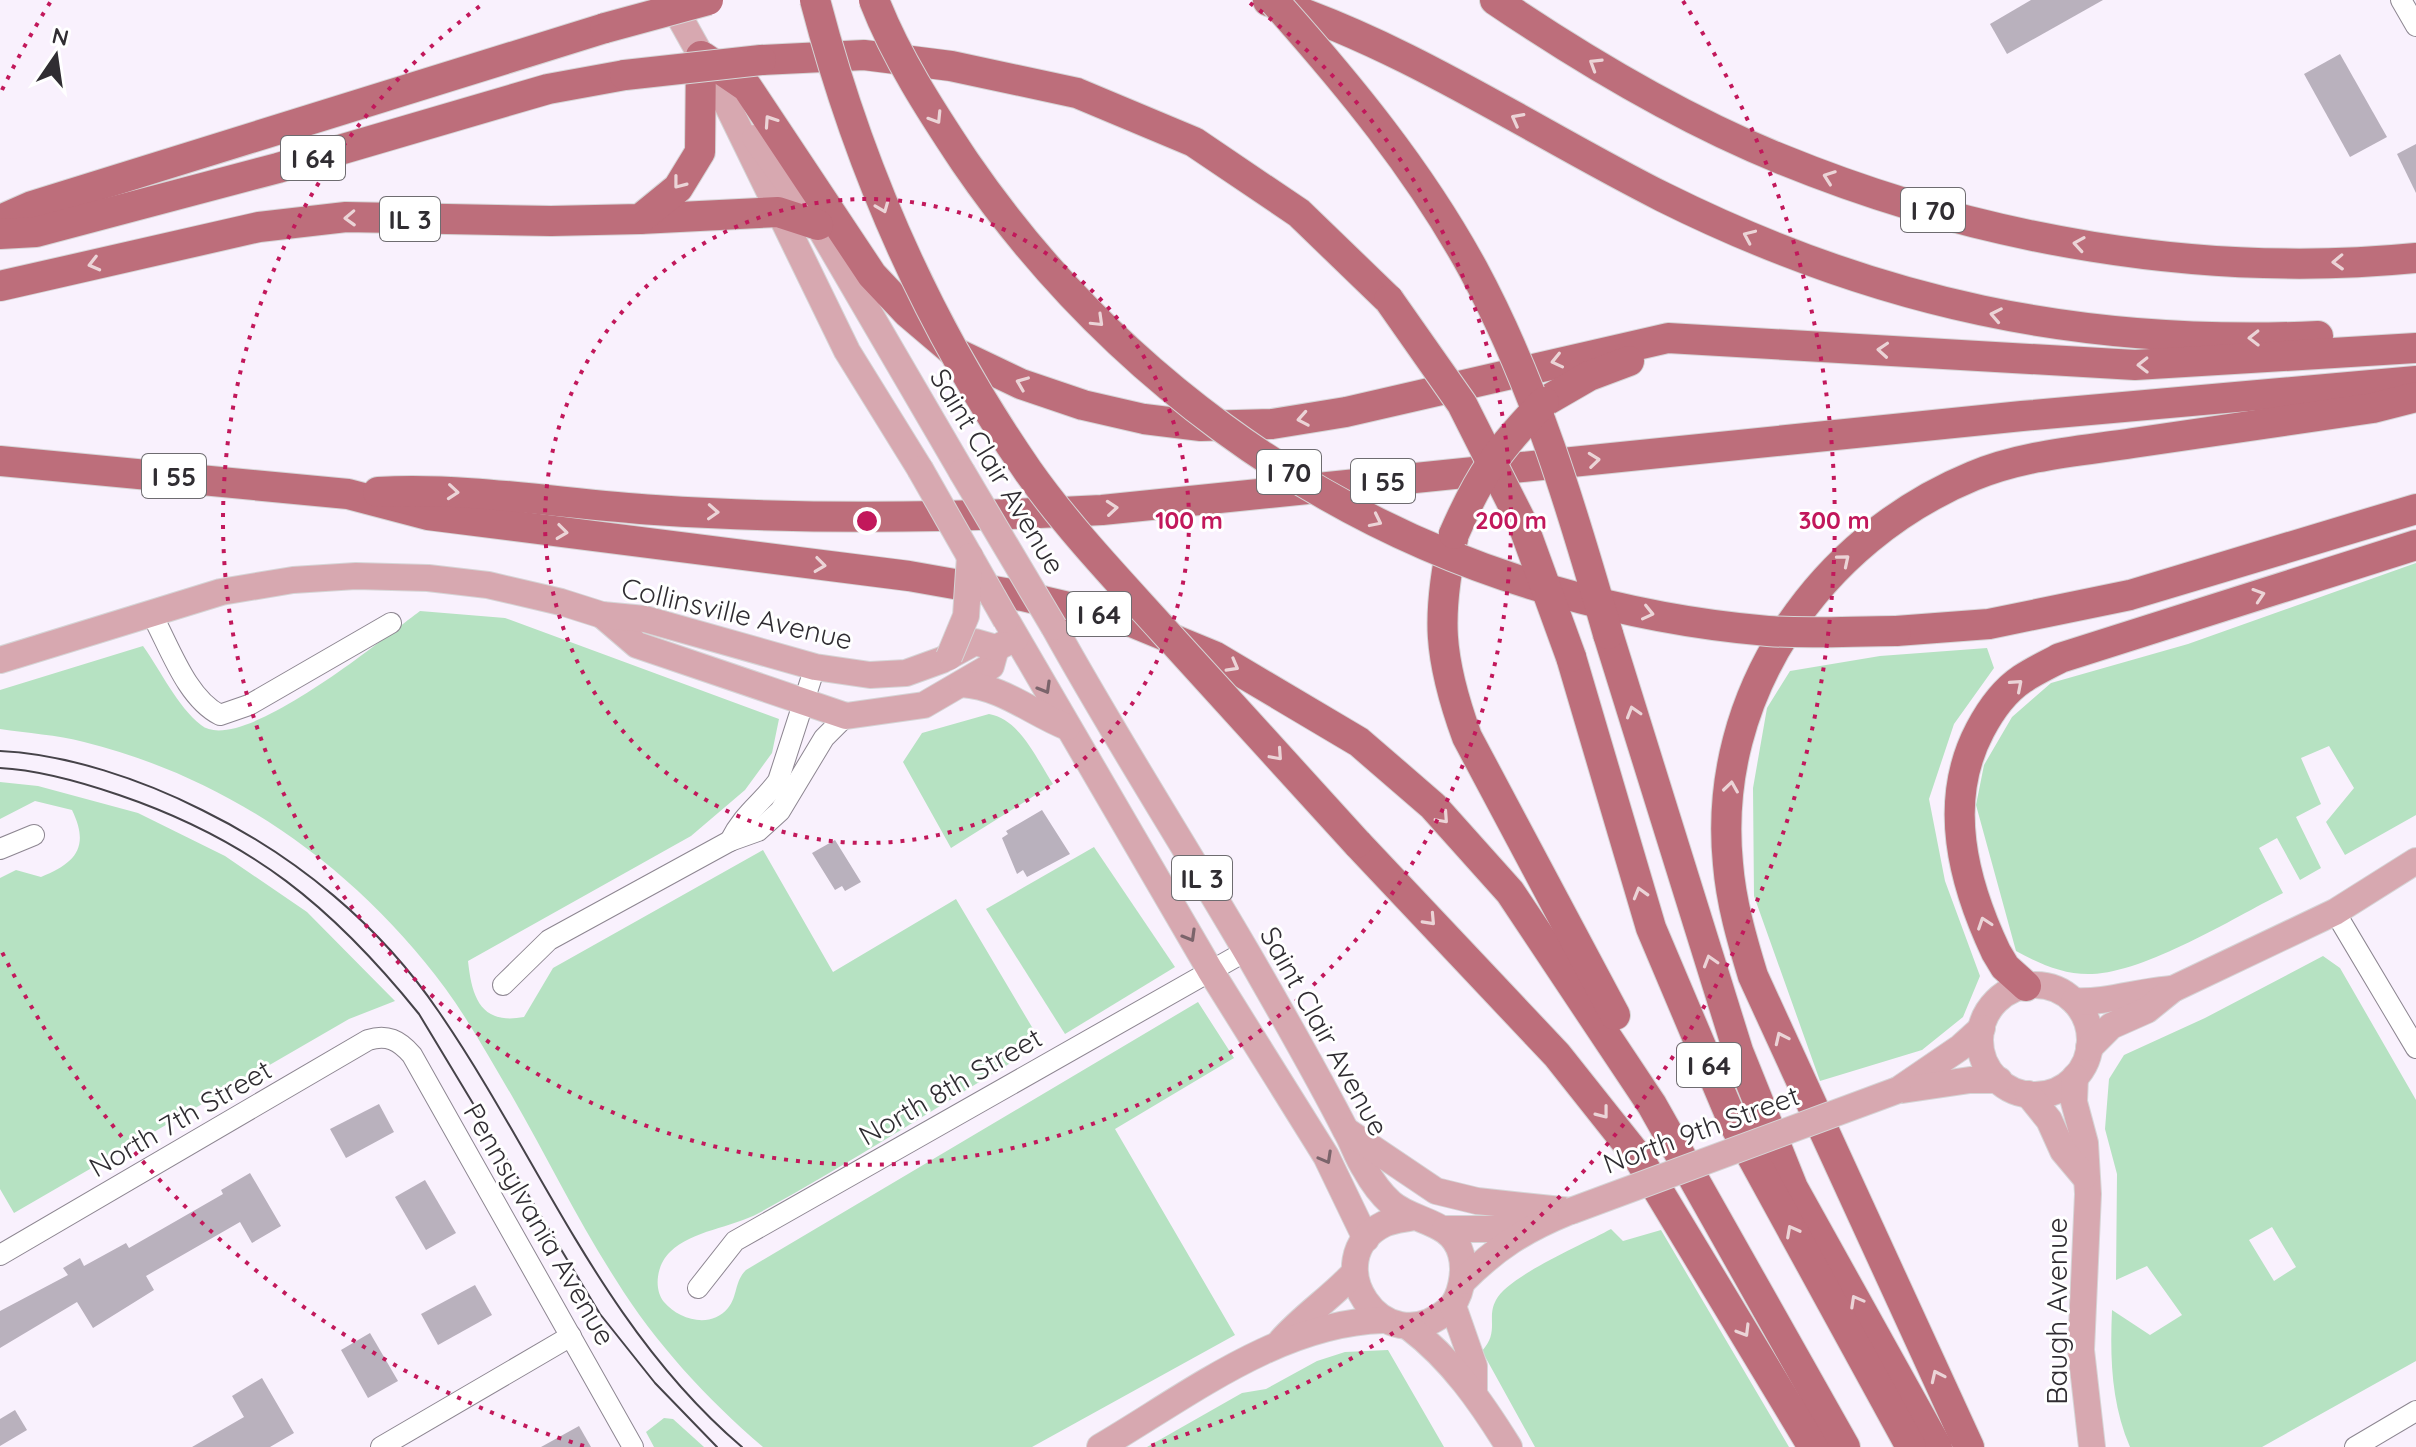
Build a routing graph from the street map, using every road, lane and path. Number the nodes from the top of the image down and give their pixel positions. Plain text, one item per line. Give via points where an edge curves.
1 (670, 0) edge
2 (708, 0) edge
3 (815, 0) edge
4 (874, 0) edge
5 (1263, 0) edge
6 (1273, 0) edge
7 (1495, 0) edge
8 (2401, 0) edge
9 (2416, 26) edge
10 (701, 56) junction
11 (718, 86) junction
12 (778, 212) junction
13 (640, 219) junction
14 (0, 220) edge
15 (818, 225) junction
16 (0, 234) edge
17 (2416, 258) edge
18 (0, 286) edge
19 (2416, 330) edge
20 (1716, 340) junction
21 (2416, 348) edge
22 (2416, 381) edge
23 (2416, 397) edge
24 (0, 461) edge
25 (348, 494) junction
26 (2416, 509) edge
27 (2416, 545) edge
28 (970, 556) junction
29 (1022, 576) junction
30 (151, 613) junction
31 (602, 615) junction
32 (391, 623) dead end
33 (1010, 631) junction
34 (949, 657) junction
35 (0, 660) edge
36 (815, 667) junction
37 (962, 684) junction
38 (1089, 691) junction
39 (804, 704) junction
40 (846, 716) junction
41 (1067, 727) junction
42 (34, 835) dead end
43 (730, 841) junction
44 (0, 849) edge
45 (2416, 861) edge
46 (2335, 912) junction
47 (1246, 951) junction
48 (1210, 970) junction
49 (503, 985) dead end
50 (2026, 986) junction
51 (2173, 989) junction
52 (2074, 1001) junction
53 (1982, 1028) junction
54 (389, 1038) joint
55 (2089, 1048) junction
56 (2416, 1048) edge
57 (2075, 1077) junction
58 (1999, 1080) junction
59 (1898, 1090) junction
60 (2028, 1094) junction
61 (1652, 1105) junction
62 (1346, 1131) junction
63 (2084, 1176) junction
64 (1571, 1211) junction
65 (1414, 1217) junction
66 (1445, 1229) junction
67 (1526, 1229) junction
68 (1366, 1239) junction
69 (0, 1255) edge
70 (1354, 1273) junction
71 (1463, 1281) junction
72 (698, 1288) dead end
73 (1453, 1306) junction
74 (1383, 1320) junction
75 (1410, 1328) junction
76 (571, 1336) junction
77 (1281, 1341) junction
78 (1474, 1390) junction
79 (2416, 1411) edge
80 (381, 1447) edge
81 (633, 1447) edge
82 (1100, 1447) edge
83 (1509, 1447) edge
84 (1813, 1447) edge
85 (1845, 1447) edge
86 (1911, 1447) edge
87 (1937, 1447) edge
88 (1969, 1447) edge
89 (2092, 1447) edge
90 (2355, 1447) edge

1 - 10 main road, Saint Clair Avenue / IL 3
2 - 14 highway, bridge
3 -> 84 highway, bridge via 883,208 935,320 1030,473 1081,540 1557,1055 1638,1157
4 -> 26 highway, I 70, bridge via 935,117 999,211 1062,286 1137,359 1232,436 1335,501 1443,552 1553,591 1663,617 1769,631 1896,631 1989,624 2130,595
19 -> 5 highway via 2231,338 2113,333 1996,315 1878,286 1771,246 1664,197 1330,21
87 -> 6 highway, bridge via 1793,1188 1738,1051 1571,504 1528,384 1473,270 1427,193 1373,116
17 -> 7 highway, I 70 via 2273,264 2132,252 2051,240 1945,214 1779,159 1642,93
8 - 9 street
10 - 11 main road, Saint Clair Avenue / IL 3
10 -> 13 highway, IL 3 via 700,152 678,188
20 -> 10 highway via 1668,338 1619,347 1346,412 1272,424 1201,426 1083,405 1021,384 954,352 907,312 872,275 747,87
11 - 12 main road, Saint Clair Avenue
11 - 15 main road, Saint Clair Avenue / IL 3
12 - 13 highway
12 - 15 highway
12 - 28 main road, Saint Clair Avenue, bridge via 847,351
13 -> 18 highway, IL 3 via 346,217 259,227
15 - 29 main road, Saint Clair Avenue / IL 3, bridge
86 -> 16 highway, I 64, bridge via 1727,1108 1651,928 1571,657 1523,525 1462,404 1389,300 1299,213 1194,142 1077,93 951,66 864,55 761,60 548,89 278,168 36,232
21 -> 20 highway via 2135,365
20 - 61 highway, bridge via 1630,360 1544,402 1477,481 1454,534 1442,589 1450,691 1467,737 1633,1048
25 -> 22 highway, I 55 via 428,489 670,511 993,516 1102,510
88 -> 23 highway via 1753,976 1738,924 1727,863 1728,805 1753,689 1787,629 1831,570 1901,512 1974,475 2041,456 2373,408
24 - 25 highway, I 55
25 -> 61 highway, I 64 via 428,515 909,576 1022,596 1129,621 1214,656 1359,742 1433,806 1510,892
50 -> 27 highway via 1996,952 1961,851 1958,799 1966,757 1990,711 2021,679 2060,658
28 - 33 main road, Saint Clair Avenue, bridge
28 - 34 main road, bridge via 966,616
29 - 33 main road
29 - 38 main road, Saint Clair Avenue / IL 3, bridge
30 - 31 main road, Collinsville Avenue via 221,592 356,576 488,585
30 - 32 street via 197,695 220,715 249,705
30 - 35 main road, Collinsville Avenue
31 - 36 main road, Collinsville Avenue via 645,619
31 - 39 main road, Collinsville Avenue via 637,645
33 - 34 main road, Collinsville Avenue
33 - 37 main road, Collinsville Avenue via 991,666
33 - 38 main road via 1058,661
33 -> 41 main road, Saint Clair Avenue
34 - 36 main road, Collinsville Avenue via 906,673 870,675
36 - 39 street
37 - 40 main road, Collinsville Avenue via 924,705
37 - 41 main road via 1004,692 1035,714
38 - 47 main road, Saint Clair Avenue / IL 3
39 - 40 main road, Collinsville Avenue
39 - 43 street via 778,781 742,818
40 - 43 street via 824,738 780,811 758,831
41 -> 48 main road, Saint Clair Avenue
42 - 44 street
43 - 49 street via 549,940
45 - 46 main road
46 - 51 main road
46 - 56 street
47 - 48 street, North 8th Street
47 - 62 main road, Saint Clair Avenue / IL 3
48 -> 68 main road, Saint Clair Avenue via 1326,1156
48 - 72 street, North 8th Street via 735,1241
50 - 52 main road via 2052,988
50 - 53 main road via 1998,1000
51 - 52 main road
51 - 55 main road via 2147,1010 2111,1026
52 - 55 main road via 2087,1023
53 - 58 main road via 1982,1053
53 - 59 main road, North 9th Street
54 - 69 street, North 7th Street via 368,1040
54 - 76 street, Pennsylvania Avenue via 412,1055
55 - 57 main road
57 - 60 main road via 2054,1091
57 - 63 main road, Baugh Avenue
58 - 59 main road, North 9th Street
58 - 60 main road
59 - 64 main road, North 9th Street, bridge
60 - 63 main road
61 - 85 highway, I 64
62 - 64 main road via 1436,1191
62 - 65 main road, Saint Clair Avenue / IL 3 via 1365,1171 1390,1202
63 - 89 main road, Baugh Avenue via 2089,1236 2081,1350
64 - 67 main road, North 9th Street
65 - 66 main road
65 - 68 main road via 1384,1223
66 - 67 main road, North 9th Street
66 - 71 main road via 1461,1254
67 - 71 main road, North 9th Street
68 - 70 main road
70 - 74 main road via 1363,1301
70 - 77 main road
71 - 73 main road
73 - 75 main road via 1434,1322
73 - 78 main road via 1474,1366
74 - 75 main road
74 - 77 main road via 1356,1321
75 - 78 main road
76 - 80 street
76 - 81 street, Pennsylvania Avenue
77 - 82 main road
78 - 83 main road
79 - 90 street

